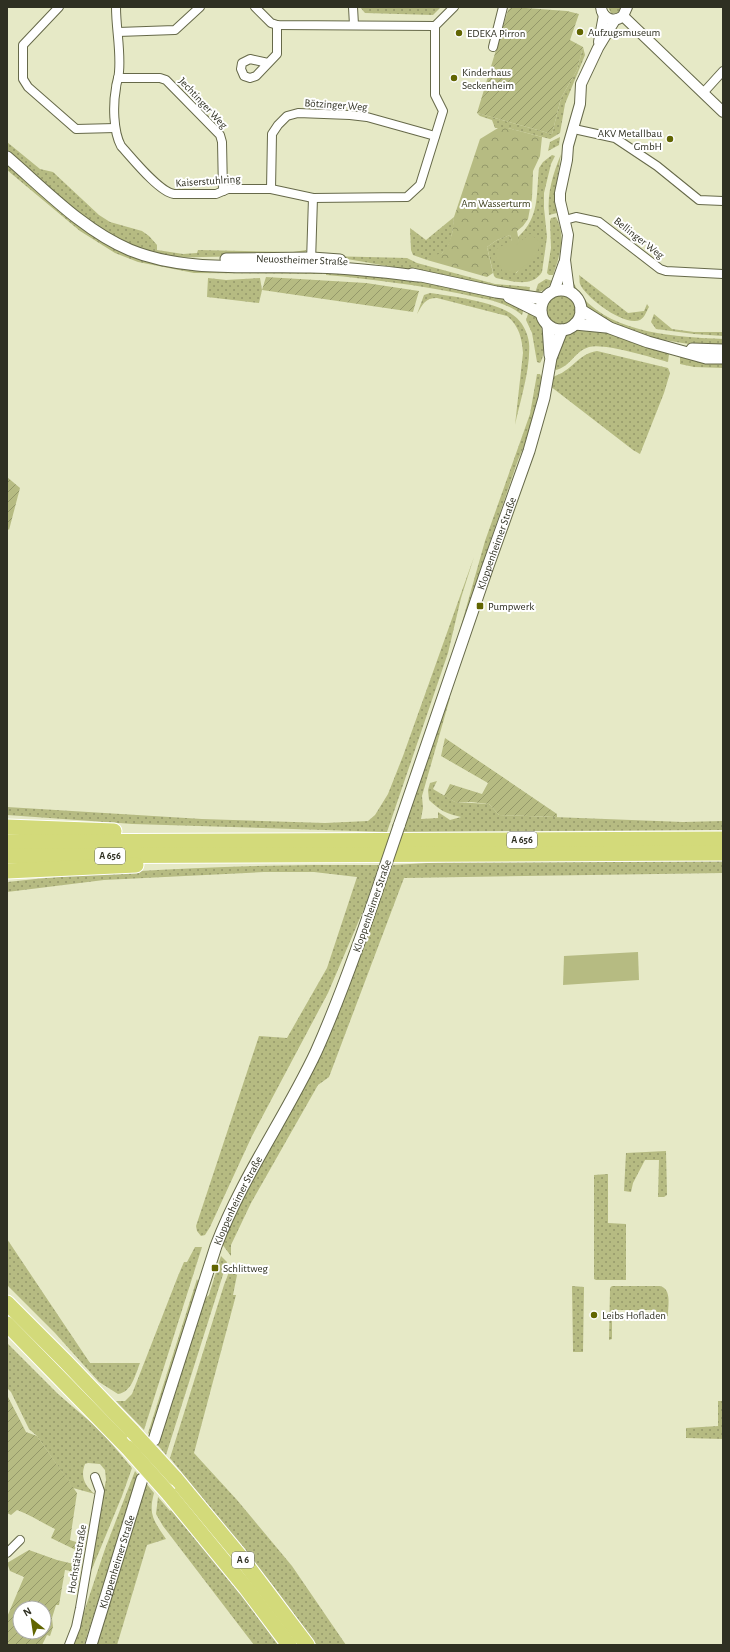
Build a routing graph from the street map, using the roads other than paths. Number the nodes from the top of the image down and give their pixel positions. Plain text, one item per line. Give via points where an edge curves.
1 (59, 7) edge
2 (116, 7) edge
3 (200, 7) edge
4 (255, 7) edge
5 (354, 7) edge
6 (454, 7) edge
7 (503, 7) edge
8 (603, 11) edge
9 (622, 15) edge
10 (277, 25) junction
11 (354, 25) junction
12 (435, 26) junction
13 (118, 32) junction
14 (493, 48) dead end
15 (598, 48) junction
16 (268, 63) dead end
17 (723, 71) edge
18 (118, 78) junction
19 (703, 93) junction
20 (723, 112) edge
21 (115, 128) junction
22 (574, 129) junction
23 (435, 136) junction
24 (7, 157) edge
25 (271, 189) junction
26 (223, 191) junction
27 (313, 198) junction
28 (723, 201) edge
29 (565, 220) junction
30 (565, 260) junction
31 (311, 263) junction
32 (723, 274) edge
33 (554, 291) junction
34 (569, 291) junction
35 (496, 292) junction
36 (544, 299) junction
37 (581, 310) junction
38 (541, 313) junction
39 (575, 324) junction
40 (548, 326) junction
41 (610, 328) junction
42 (562, 330) junction
43 (678, 349) junction
44 (723, 350) edge
45 (551, 358) junction
46 (723, 358) edge
47 (7, 827) edge
48 (723, 839) edge
49 (182, 841) junction
50 (7, 842) edge
51 (723, 853) edge
52 (7, 856) edge
53 (212, 856) junction
54 (11, 872) edge
55 (7, 1303) edge
56 (7, 1324) edge
57 (154, 1440) dead end
58 (95, 1477) dead end
59 (142, 1479) dead end
60 (20, 1540) dead end
61 (7, 1554) edge
62 (70, 1645) edge
63 (91, 1645) edge
64 (289, 1645) edge
65 (307, 1645) edge

1 - 21 street via 23,45 23,79 28,87 76,129
2 - 13 street, Kaiserstuhlring
3 - 13 street via 176,30
4 - 10 street via 271,23
5 - 11 street
6 - 12 street
7 - 14 street
8 - 9 street via 611,20
8 - 15 street
9 - 15 street
9 - 19 street
10 - 11 street
10 - 16 street via 277,54
11 - 12 street
12 - 23 street, Kaiserstuhlring via 435,95 443,111
13 - 18 street, Kaiserstuhlring
15 - 22 street via 581,84 580,104
17 - 19 street
18 - 21 street, Kaiserstuhlring
18 - 26 street, Jechtinger Weg via 166,80 220,135
19 - 20 street
21 - 26 street, Kaiserstuhlring via 121,146 168,193 216,194
22 - 28 street via 615,138 657,166 699,200
22 - 29 street via 568,146 560,193
23 - 25 street, Bötzinger Weg via 367,117 298,113 287,116 272,134
23 - 27 street, Kaiserstuhlring via 420,185 407,197
24 - 31 main road, Neuostheimer Straße via 73,214 112,241 130,250 183,262 244,258
25 - 26 street, Kaiserstuhlring
25 - 27 street, Kaiserstuhlring
27 - 31 street
29 - 30 street via 568,235
29 - 32 street, Bellinger Weg via 576,217 600,222 660,269
30 - 33 street
30 - 34 street
31 - 35 main road, Neuostheimer Straße via 355,262
33 - 34 main road
33 - 36 main road
34 - 37 main road via 578,299
35 - 36 main road, Neuostheimer Straße
35 - 38 main road, Neuostheimer Straße
36 - 38 main road via 541,303
37 - 39 main road
37 - 41 main road
38 - 40 main road
39 - 41 main road
39 - 42 main road
40 - 42 main road
40 - 45 main road, Kloppenheimer Straße
41 - 43 main road via 648,342
42 - 45 main road, Kloppenheimer Straße
43 - 44 main road
43 - 46 main road via 706,358
45 - 57 main road, Kloppenheimer Straße, bridge via 538,421 343,985 316,1051 225,1221
47 - 49 highway via 141,832
48 - 49 highway, A 656
49 - 50 highway, A 656
51 - 53 highway, A 656
52 - 53 highway, A 656
53 - 54 highway via 176,863
55 - 65 highway, A 6, bridge via 175,1478 243,1560
56 - 64 highway, A 6, bridge via 128,1448 169,1494
58 - 62 street, Hochstättstraße via 100,1491 77,1621
59 - 63 main road, Kloppenheimer Straße
60 - 61 street

